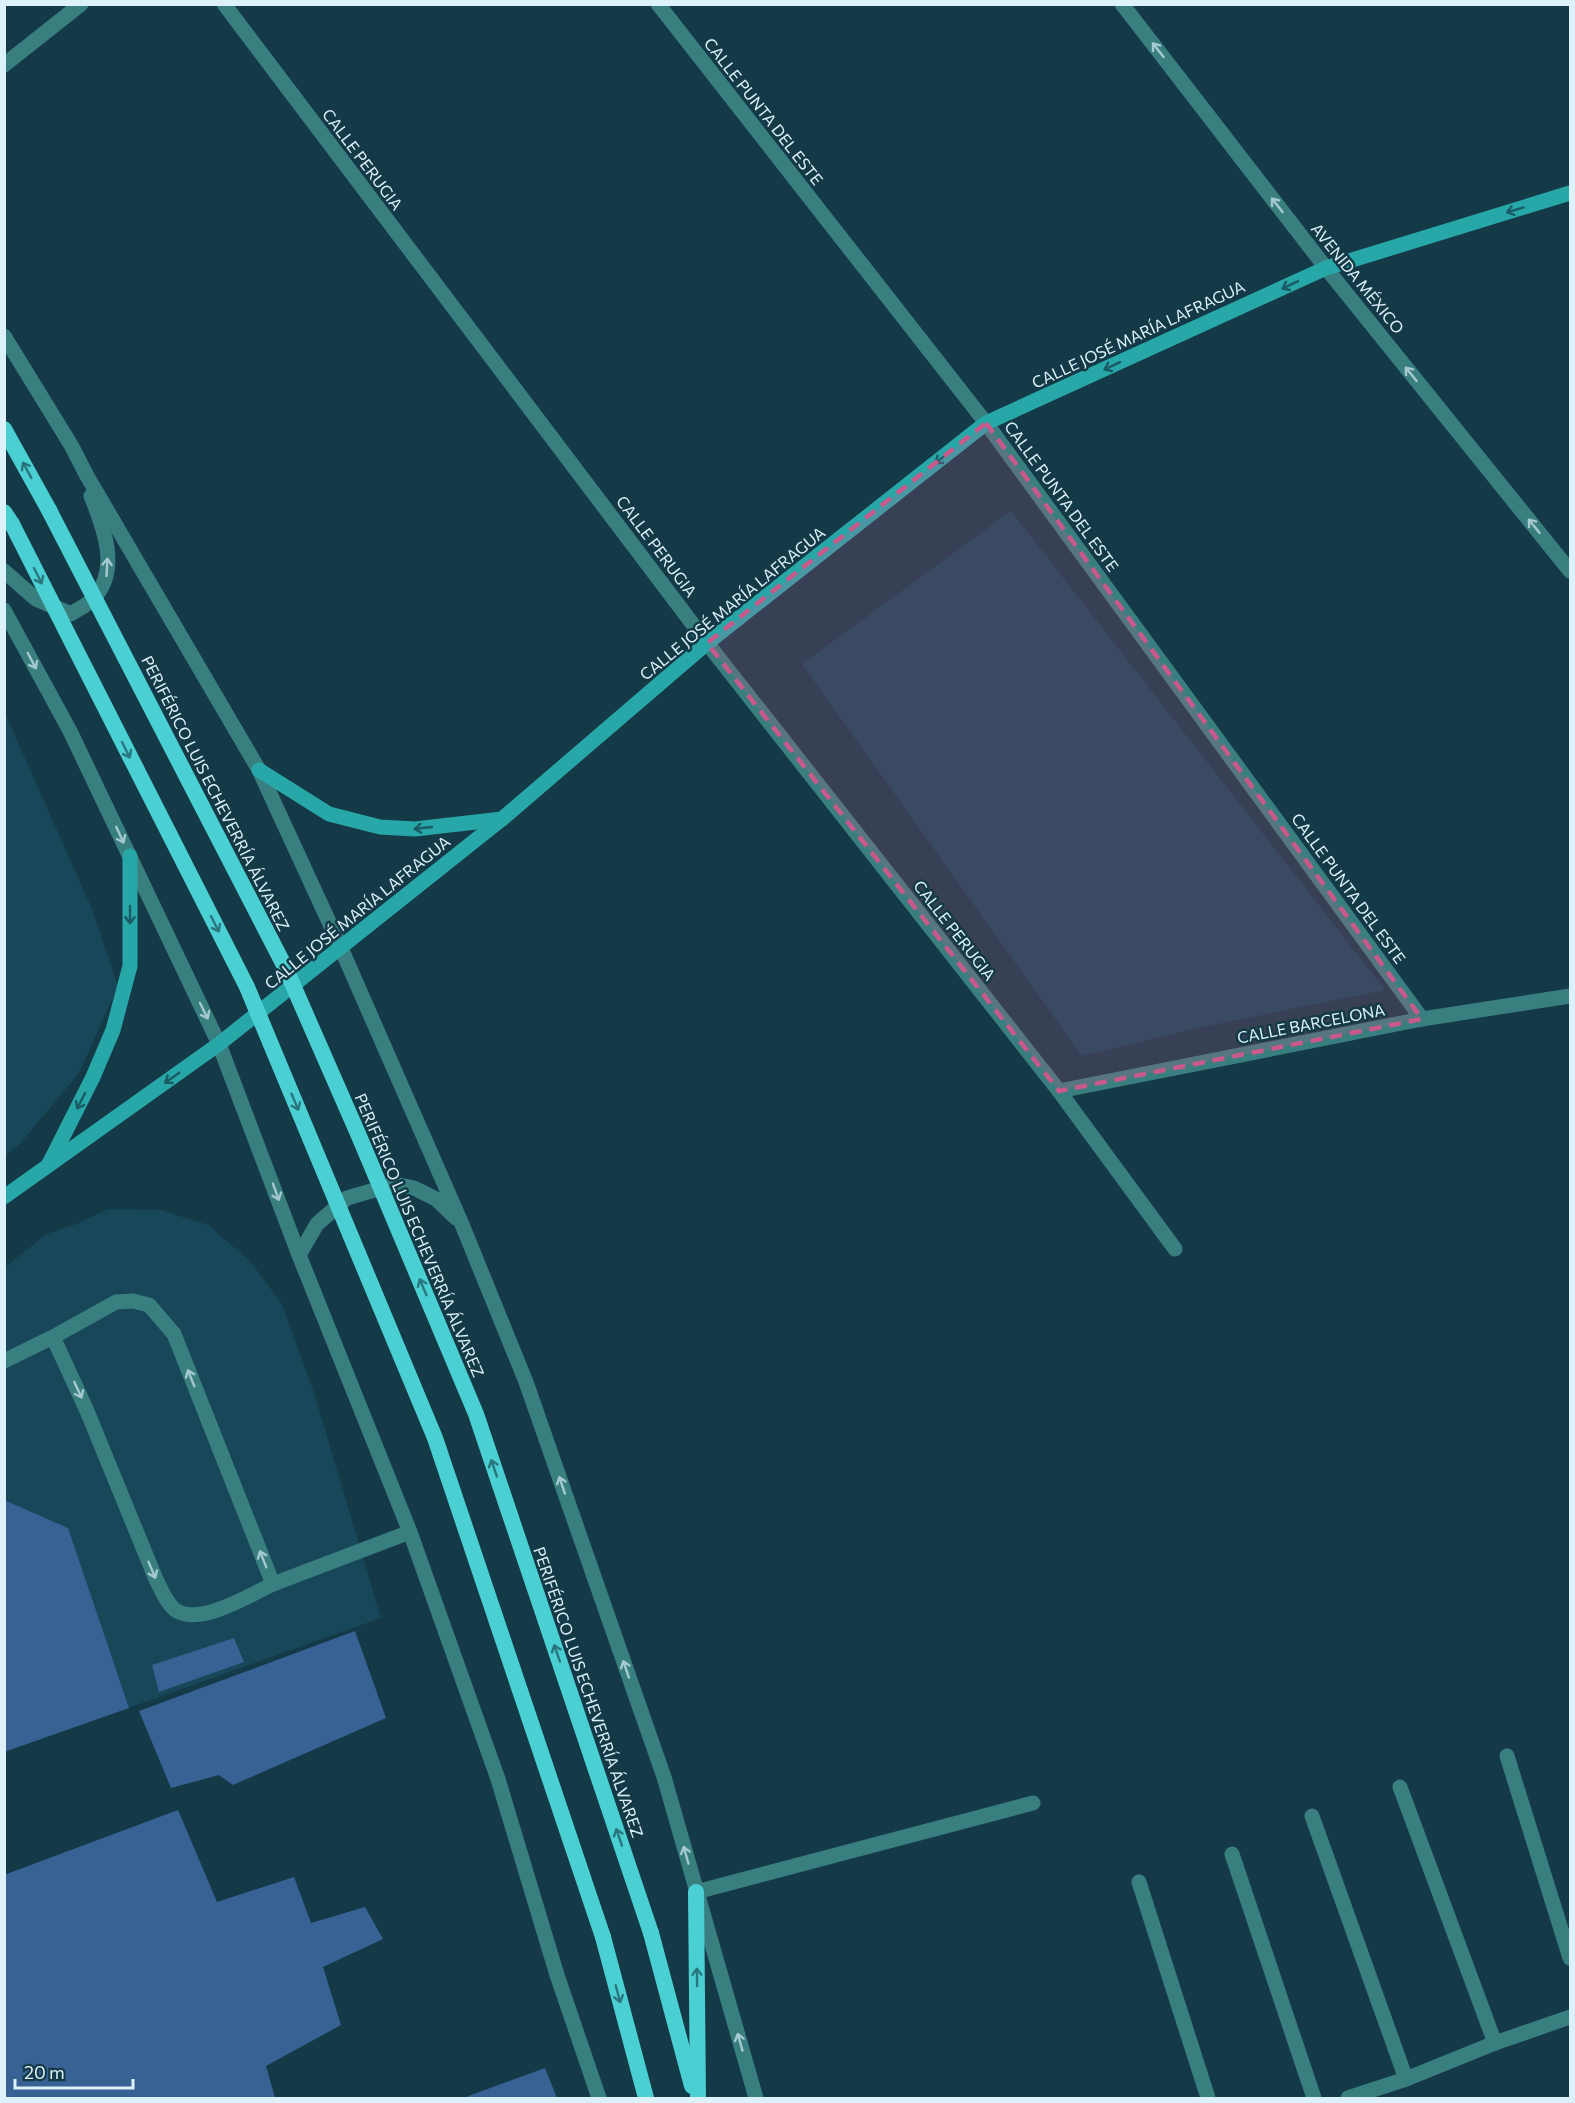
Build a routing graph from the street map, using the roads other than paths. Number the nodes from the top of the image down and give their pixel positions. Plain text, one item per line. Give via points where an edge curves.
1 (81, 4) edge
2 (224, 4) edge
3 (658, 4) edge
4 (1122, 4) edge
5 (4, 65) edge
6 (1570, 193) edge
7 (1326, 268) junction
8 (4, 336) edge
9 (986, 423) junction
10 (4, 429) edge
11 (71, 445) junction
12 (8, 518) edge
13 (4, 571) edge
14 (1570, 571) edge
15 (4, 610) edge
16 (707, 643) junction
17 (259, 770) junction
18 (502, 819) junction
19 (130, 856) junction
20 (341, 948) junction
21 (1570, 996) edge
22 (1422, 1019) junction
23 (219, 1044) junction
24 (1059, 1091) junction
25 (48, 1166) junction
26 (4, 1197) edge
27 (461, 1222) junction
28 (1174, 1249) dead end
29 (299, 1255) junction
30 (53, 1337) junction
31 (4, 1361) edge
32 (410, 1532) junction
33 (273, 1584) junction
34 (1507, 1756) dead end
35 (1400, 1787) dead end
36 (1033, 1803) dead end
37 (1312, 1816) dead end
38 (1232, 1854) dead end
39 (1139, 1882) dead end
40 (696, 1892) junction
41 (1570, 1958) edge
42 (1570, 2017) edge
43 (1495, 2043) junction
44 (1406, 2079) junction
45 (599, 2098) edge
46 (646, 2098) edge
47 (697, 2098) edge
48 (756, 2098) edge
49 (1208, 2098) edge
50 (1314, 2098) edge
51 (1347, 2098) edge

1 - 5 street
2 - 16 street, CALLE PERUGIA
3 - 9 street, CALLE PUNTA DEL ESTE
7 -> 4 street, AVENIDA MÉXICO
6 -> 7 main road, CALLE JOSÉ MARÍA LAFRAGUA
7 -> 9 main road, CALLE JOSÉ MARÍA LAFRAGUA
14 -> 7 street, AVENIDA MÉXICO
8 - 11 street
9 -> 16 main road, CALLE JOSÉ MARÍA LAFRAGUA
9 - 22 street, CALLE PUNTA DEL ESTE
47 -> 10 highway, PERIFÉRICO LUIS ECHEVERRÍA ÁLVAREZ, bridge via 651,1933 476,1414 285,967
13 -> 11 street via 36,599 70,614 94,599 106,577 108,545
11 - 17 street
12 -> 46 highway, bridge via 247,987 435,1438 603,1937
15 -> 19 street via 70,731
16 - 18 main road, CALLE JOSÉ MARÍA LAFRAGUA
16 - 24 street, CALLE PERUGIA
18 -> 17 main road via 415,829 380,827 329,814
17 - 20 street
18 - 20 main road, CALLE JOSÉ MARÍA LAFRAGUA
19 -> 23 street
19 -> 25 main road via 130,966 116,1019 93,1077
20 - 23 main road, CALLE JOSÉ MARÍA LAFRAGUA
20 - 27 street
21 - 22 street, CALLE BARCELONA
22 - 24 street, CALLE BARCELONA
23 -> 25 main road, CALLE JOSÉ MARÍA LAFRAGUA
23 -> 29 street
24 - 28 street, CALLE PERUGIA
25 - 26 main road, CALLE JOSÉ MARÍA LAFRAGUA
27 - 29 street via 436,1199 395,1184 347,1198 317,1224
40 -> 27 street via 664,1777 526,1382
29 - 32 street
30 - 31 street
30 -> 33 street via 165,1598 189,1616 225,1608
33 -> 30 street via 174,1334 162,1317 150,1305 116,1302
32 - 33 street
32 - 45 street via 498,1779 556,1974
34 - 41 street
35 - 43 street
36 - 40 street
37 - 44 street
38 - 50 street
39 - 49 street
47 -> 40 highway
48 -> 40 street
42 - 43 street
43 - 44 street
44 - 51 street

